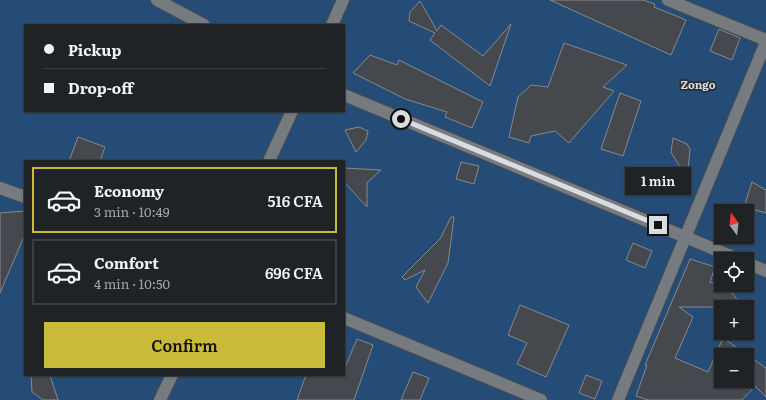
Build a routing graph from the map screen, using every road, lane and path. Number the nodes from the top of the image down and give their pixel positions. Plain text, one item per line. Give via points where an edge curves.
1 (157, 0) edge
2 (343, 0) edge
3 (668, 0) edge
4 (202, 24) edge
5 (332, 24) edge
6 (766, 41) edge
7 (345, 95) edge
8 (292, 112) edge
9 (269, 160) edge
10 (0, 188) edge
11 (24, 197) edge
12 (686, 237) junction
13 (721, 252) edge
14 (754, 266) edge
15 (766, 271) edge
16 (345, 318) edge
17 (172, 376) edge
18 (160, 400) edge
19 (541, 400) edge
20 (618, 400) edge

1 - 4 street
2 - 5 street
3 - 6 street
6 - 12 street
7 - 12 street
8 - 9 street
10 - 11 street
12 - 13 street
12 - 20 street
14 - 15 street
16 - 19 street
17 - 18 street

